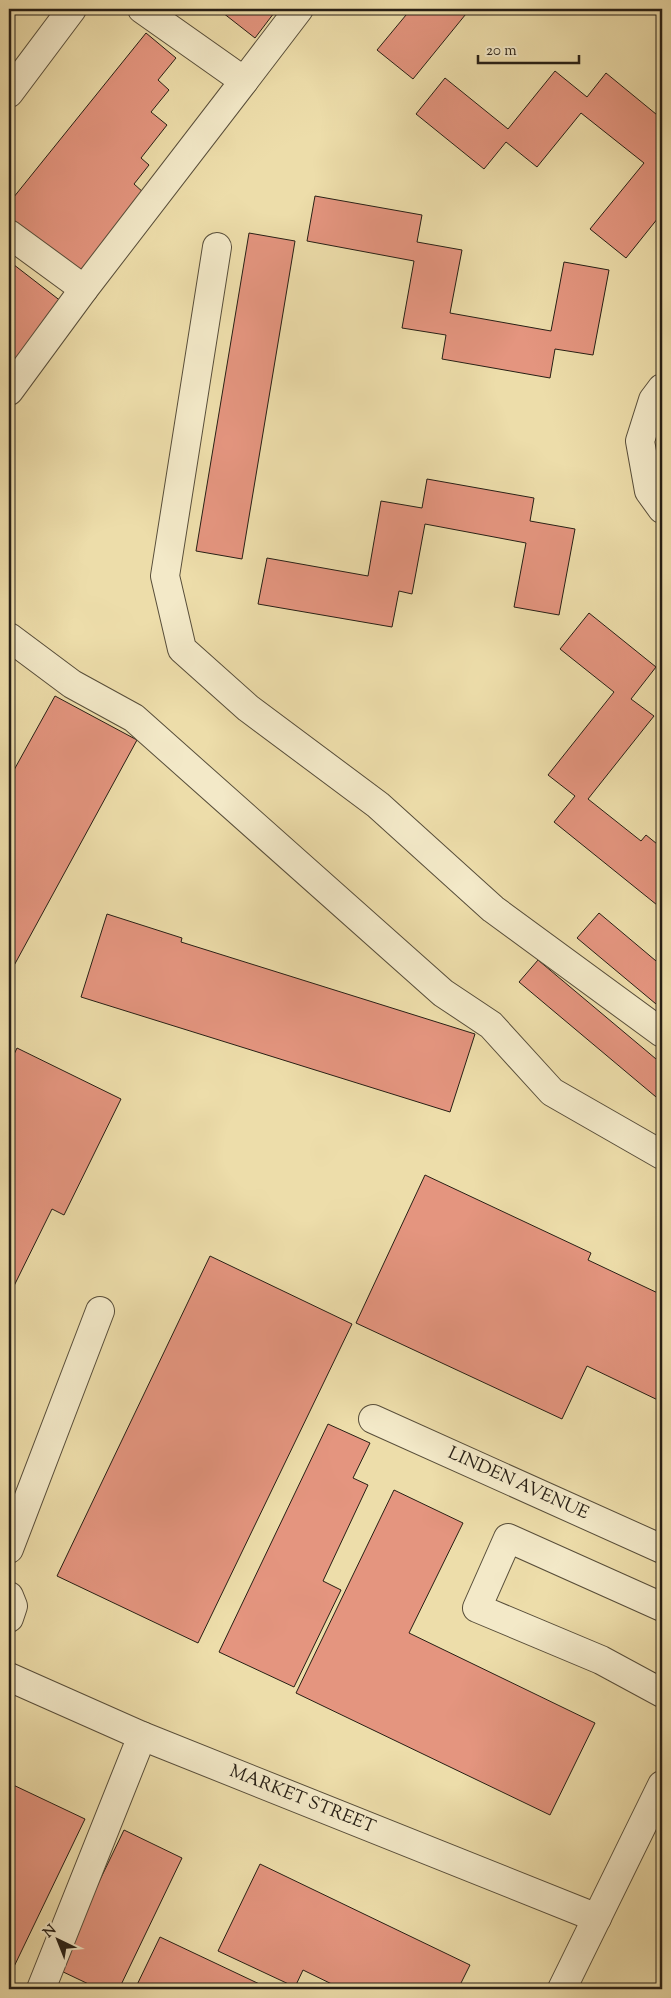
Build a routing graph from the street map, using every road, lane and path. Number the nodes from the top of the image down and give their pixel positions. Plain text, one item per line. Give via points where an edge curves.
1 (72, 9) edge
2 (142, 9) edge
3 (299, 9) edge
4 (244, 81) junction
5 (9, 93) edge
6 (9, 234) edge
7 (217, 247) dead end
8 (84, 289) junction
9 (662, 388) edge
10 (9, 391) edge
11 (662, 510) edge
12 (9, 636) edge
13 (662, 1033) edge
14 (662, 1155) edge
15 (100, 1310) dead end
16 (373, 1419) dead end
17 (9, 1549) edge
18 (662, 1549) edge
19 (9, 1596) edge
20 (662, 1607) edge
21 (9, 1618) edge
22 (9, 1676) edge
23 (662, 1693) edge
24 (142, 1736) junction
25 (662, 1784) edge
26 (597, 1918) junction
27 (41, 1989) edge
28 (562, 1989) edge

1 - 5 street
2 - 4 street
3 - 4 street
4 - 8 street
6 - 8 street
7 - 13 street via 165,576 182,649 248,708 378,805 493,909
8 - 10 street
9 - 11 street via 653,400 640,441 650,491
12 - 14 street via 72,684 134,718 443,992 491,1025 552,1092
15 - 17 street
16 - 18 street, LINDEN AVENUE
19 - 21 street via 14,1606
20 - 23 street via 508,1538 477,1608 601,1660
22 - 24 street, MARKET STREET
24 - 26 street, MARKET STREET
24 - 27 street
25 - 26 street
26 - 28 street

